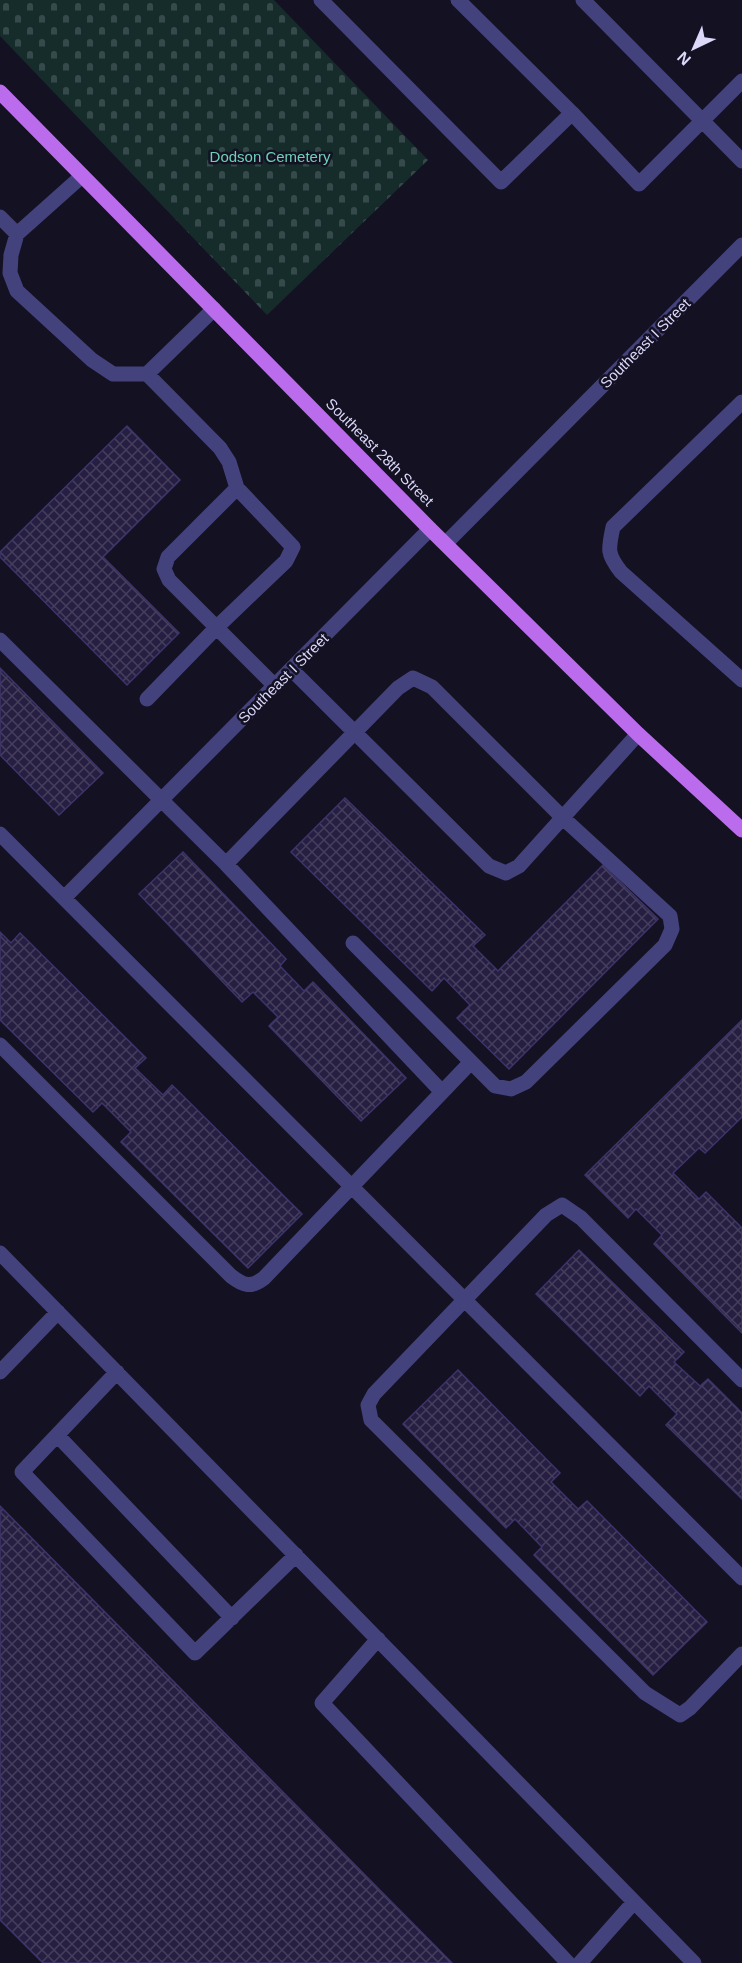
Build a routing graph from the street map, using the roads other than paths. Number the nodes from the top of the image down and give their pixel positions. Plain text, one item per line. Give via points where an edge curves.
1 (321, 0) edge
2 (458, 0) edge
3 (583, 0) edge
4 (742, 81) edge
5 (0, 92) edge
6 (572, 113) junction
7 (703, 120) junction
8 (742, 161) edge
9 (82, 176) junction
10 (0, 217) edge
11 (17, 234) junction
12 (742, 246) edge
13 (214, 309) junction
14 (147, 374) junction
15 (742, 402) edge
16 (237, 488) junction
17 (430, 529) junction
18 (446, 543) junction
19 (216, 628) junction
20 (0, 640) edge
21 (291, 669) junction
22 (742, 680) edge
23 (274, 686) junction
24 (147, 699) dead end
25 (355, 732) junction
26 (638, 734) junction
27 (160, 801) junction
28 (563, 818) junction
29 (742, 830) edge
30 (0, 834) edge
31 (226, 864) junction
32 (64, 898) junction
33 (353, 943) dead end
34 (0, 1045) edge
35 (471, 1062) junction
36 (442, 1092) junction
37 (352, 1186) junction
38 (0, 1253) edge
39 (464, 1299) junction
40 (58, 1312) junction
41 (0, 1371) edge
42 (117, 1372) junction
43 (742, 1380) edge
44 (57, 1436) junction
45 (296, 1555) junction
46 (742, 1578) edge
47 (232, 1618) junction
48 (378, 1639) junction
49 (742, 1654) edge
50 (634, 1902) junction
51 (568, 1963) edge
52 (580, 1963) edge
53 (694, 1963) edge

1 - 6 street via 501,182
2 - 6 street
3 - 7 street
4 - 7 street
5 - 9 main road, Southeast 28th Street
6 - 7 street via 639,184
7 - 8 street
9 - 11 street
9 - 13 main road, Southeast 28th Street
10 - 11 street
11 - 14 street via 10,255 10,273 18,291 92,360 113,374
12 - 18 street, Southeast I Street
13 - 14 street
13 - 17 main road, Southeast 28th Street
14 - 16 street via 220,448
15 - 22 street via 613,527 609,543 610,558 621,572
16 - 19 street via 168,557 164,569 169,580
16 - 19 street via 293,547 286,561
17 - 18 main road, Southeast 28th Street
17 - 21 street, Southeast I Street
18 - 26 main road, Southeast 28th Street
19 - 23 street
19 - 24 street
20 - 27 street
21 - 23 street, Southeast I Street
21 - 25 street
23 - 27 street, Southeast I Street
25 - 28 street via 413,678 432,687
25 - 28 street via 489,866 506,873 519,866
25 - 31 street
26 - 28 street
26 - 29 main road, Southeast 28th Street
27 - 31 street
27 - 32 street, Southeast I Street
28 - 35 street via 670,915 672,929 665,945 526,1082 511,1089 495,1086
30 - 32 street
31 - 36 street
32 - 37 street
33 - 35 street
34 - 37 street via 242,1285 254,1285 264,1278
35 - 36 street
36 - 37 street
37 - 39 street
38 - 40 street
39 - 43 street via 546,1215 562,1205 581,1218
39 - 46 street
39 - 49 street via 374,1394 368,1405 371,1420 645,1692 667,1708 680,1715 690,1708
40 - 41 street
40 - 42 street
42 - 44 street
42 - 45 street
44 - 47 street
44 - 47 street via 22,1472 195,1653
45 - 47 street
45 - 48 street
48 - 50 street
48 - 51 street via 321,1703
50 - 52 street
50 - 53 street

